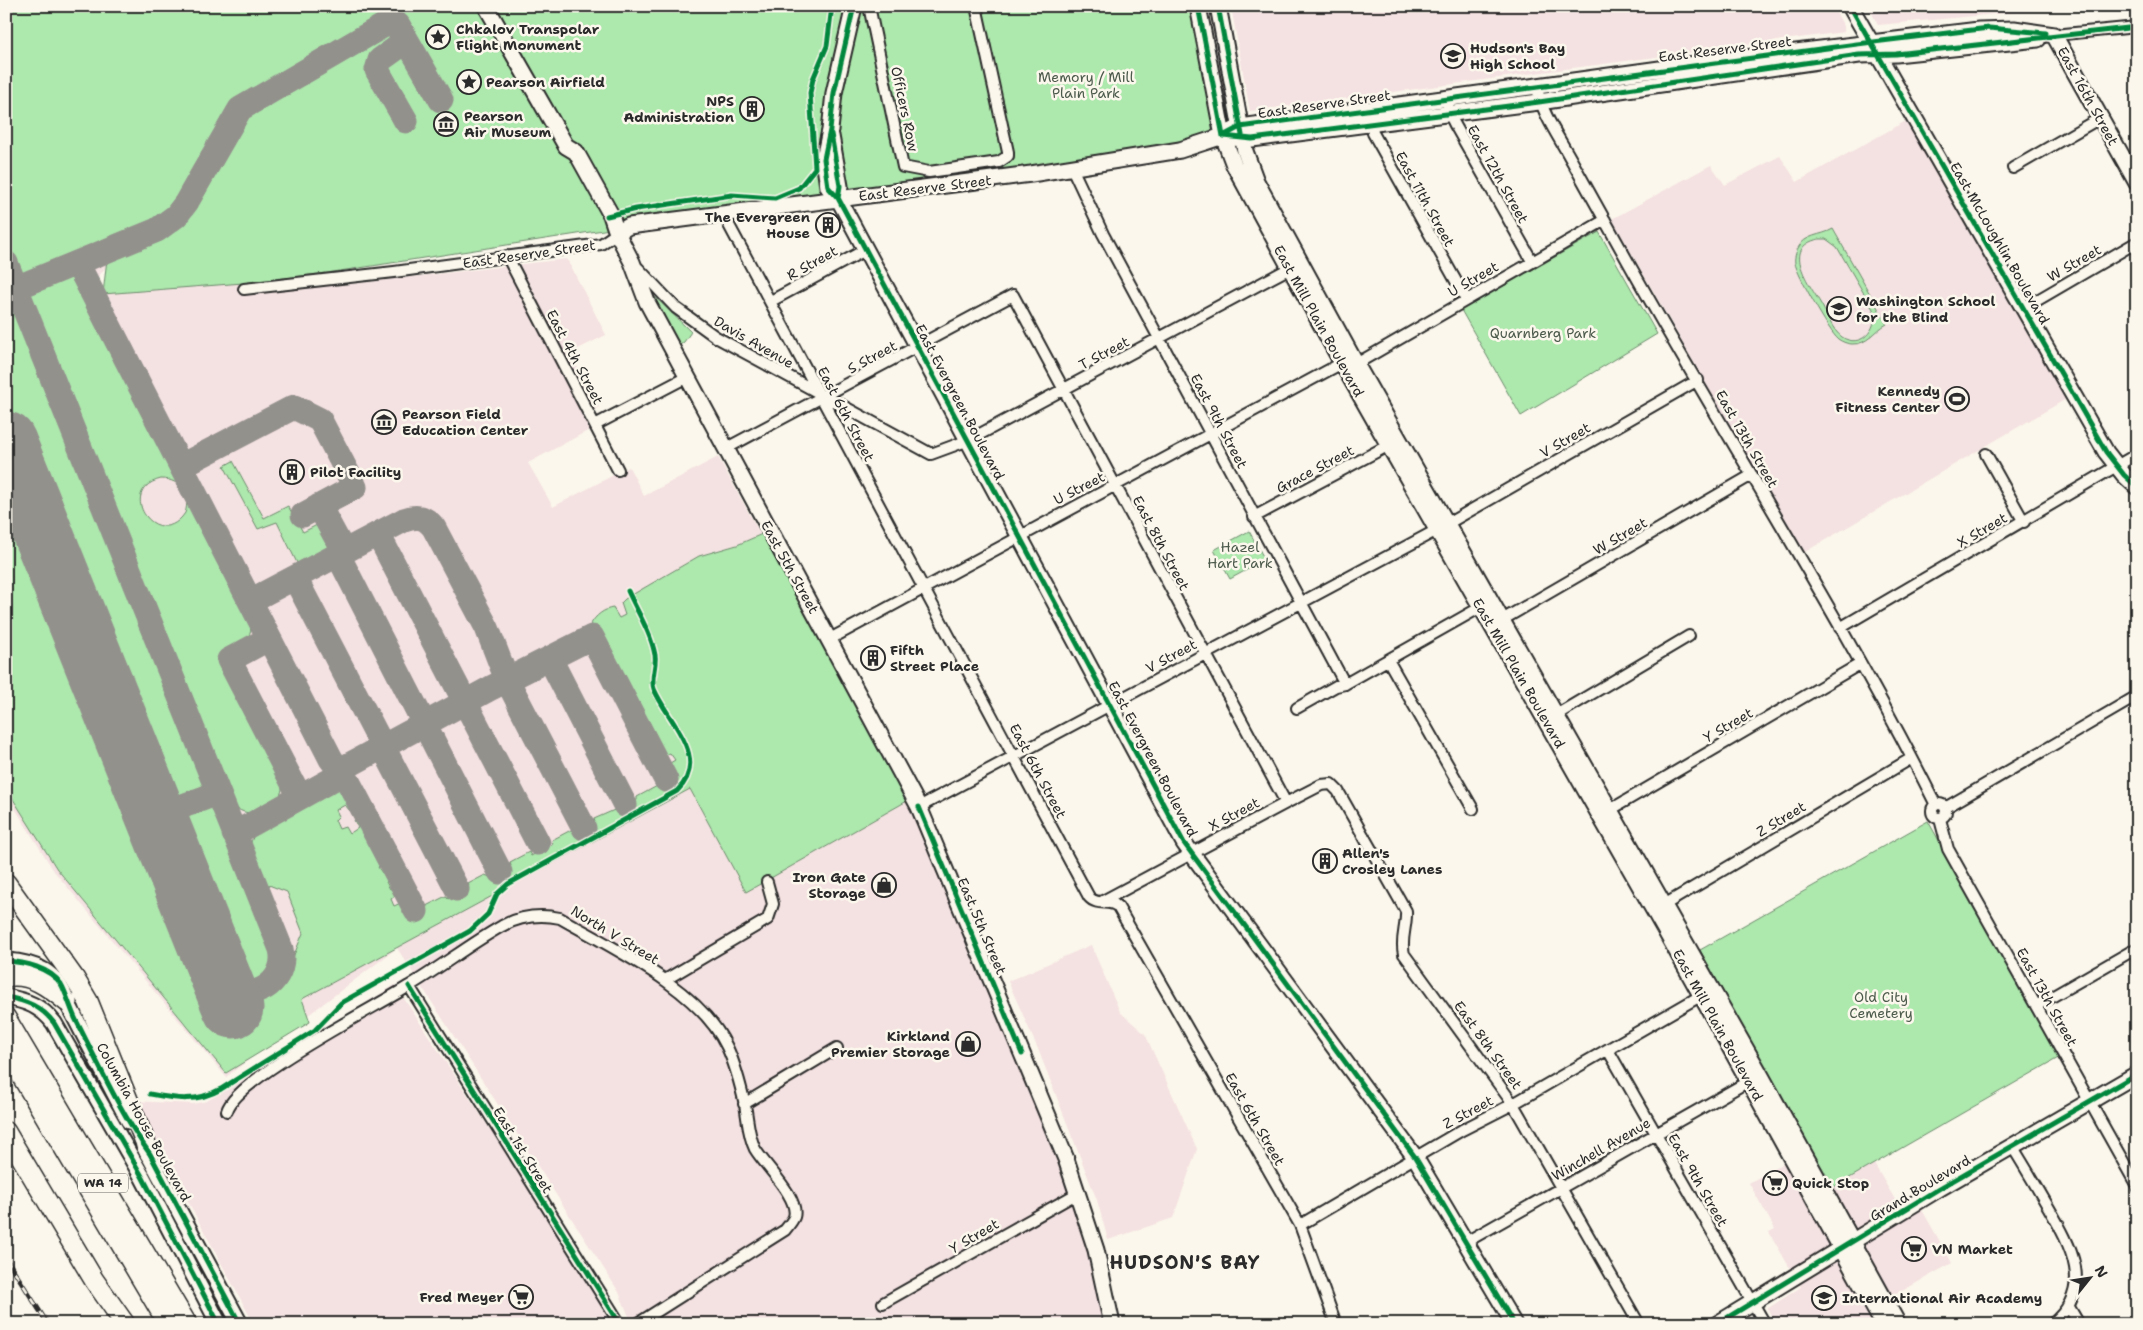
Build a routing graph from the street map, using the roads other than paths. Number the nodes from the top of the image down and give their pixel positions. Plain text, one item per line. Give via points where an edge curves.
1 (486, 6) edge
2 (854, 6) edge
3 (869, 6) edge
4 (976, 6) edge
5 (1198, 6) edge
6 (1218, 6) edge
7 (1850, 6) edge
8 (2137, 27) edge
9 (2054, 35) junction
10 (1875, 48) junction
11 (1538, 94) junction
12 (1448, 106) junction
13 (1370, 116) junction
14 (2100, 118) junction
15 (1241, 133) junction
16 (1223, 136) junction
17 (1072, 168) junction
18 (2013, 168) dead end
19 (2137, 183) edge
20 (838, 198) junction
21 (723, 214) junction
22 (1605, 220) junction
23 (617, 234) junction
24 (2137, 242) edge
25 (865, 250) junction
26 (507, 256) junction
27 (1532, 261) junction
28 (632, 262) junction
29 (1290, 268) junction
30 (244, 289) dead end
31 (1013, 295) joint
32 (1466, 299) junction
33 (772, 301) junction
34 (2024, 308) junction
35 (1159, 339) junction
36 (917, 346) junction
37 (1349, 363) junction
38 (687, 378) junction
39 (1698, 380) junction
40 (1064, 390) junction
41 (822, 397) junction
42 (595, 425) junction
43 (1210, 434) junction
44 (969, 440) junction
45 (1389, 445) junction
46 (725, 449) junction
47 (929, 453) joint
48 (1986, 454) dead end
49 (2137, 454) edge
50 (2116, 466) junction
51 (618, 470) dead end
52 (1752, 475) junction
53 (1115, 486) junction
54 (2137, 486) edge
55 (1254, 517) junction
56 (2024, 522) junction
57 (1442, 527) junction
58 (1020, 536) junction
59 (924, 588) junction
60 (1301, 601) junction
61 (1481, 607) junction
62 (1502, 620) junction
63 (1840, 628) junction
64 (1689, 636) dead end
65 (830, 639) junction
66 (1204, 654) junction
67 (1388, 660) junction
68 (1860, 664) junction
69 (1345, 684) junction
70 (2137, 696) edge
71 (1110, 704) junction
72 (1297, 708) dead end
73 (1556, 715) junction
74 (1013, 755) junction
75 (1912, 758) junction
76 (1331, 784) joint
77 (1286, 803) junction
78 (1940, 806) junction
79 (919, 807) junction
80 (1473, 808) dead end
81 (1610, 810) junction
82 (1192, 852) junction
83 (767, 882) dead end
84 (6, 883) edge
85 (1100, 903) junction
86 (1664, 905) junction
87 (2137, 948) edge
88 (6, 961) edge
89 (6, 977) edge
90 (665, 980) junction
91 (409, 986) junction
92 (1702, 995) junction
93 (6, 997) edge
94 (67, 1002) junction
95 (2036, 1006) junction
96 (6, 1018) edge
97 (13, 1046) edge
98 (837, 1048) dead end
99 (1608, 1050) junction
100 (2137, 1074) edge
101 (1749, 1081) junction
102 (2089, 1102) junction
103 (744, 1104) junction
104 (1513, 1104) junction
105 (227, 1111) dead end
106 (6, 1132) edge
107 (1656, 1134) junction
108 (2012, 1146) junction
109 (150, 1154) junction
110 (1415, 1157) junction
111 (2137, 1186) edge
112 (1561, 1188) junction
113 (1078, 1193) junction
114 (1300, 1225) junction
115 (1466, 1242) junction
116 (1848, 1244) junction
117 (1753, 1302) junction
118 (883, 1303) dead end
119 (2069, 1307) junction
120 (125, 1324) edge
121 (168, 1324) edge
122 (187, 1324) edge
123 (219, 1324) edge
124 (240, 1324) edge
125 (620, 1324) edge
126 (637, 1324) edge
127 (1112, 1324) edge
128 (1336, 1324) edge
129 (1514, 1324) edge
130 (1639, 1324) edge
131 (1717, 1324) edge
132 (1765, 1324) edge
133 (1883, 1324) edge
134 (1898, 1324) edge
135 (2052, 1324) edge
136 (2079, 1324) edge

1 - 23 street, East 5th Street via 566,146 576,152 611,215
2 - 20 street, East Evergreen Boulevard via 834,93 824,159 828,187
3 - 4 street, Officers Row via 903,167 928,172 999,162 1008,156
5 - 16 street, East Mill Plain Boulevard
6 - 15 street, East Mill Plain Boulevard
7 - 10 street, East McLoughlin Boulevard
8 - 9 street, East Reserve Street
9 - 10 street, East Reserve Street via 1989,28
9 - 14 street, East 16th Street
10 - 11 street, East Reserve Street
10 - 34 street, East McLoughlin Boulevard
11 - 12 street, East Reserve Street
11 - 22 street, East 13th Street
12 - 13 street, East Reserve Street
12 - 27 street, East 12th Street
13 - 15 street, East Reserve Street
13 - 32 street, East 11th Street via 1373,133
14 - 18 street
14 - 19 street, East 16th Street
15 - 16 street, East Reserve Street
15 - 37 street, East Mill Plain Boulevard via 1256,181
16 - 17 street, East Reserve Street via 1180,150
16 - 29 street, East Mill Plain Boulevard via 1234,165
17 - 20 street, East Reserve Street
17 - 35 street, East 9th Street
20 - 21 street, East Reserve Street
20 - 25 street, East Evergreen Boulevard
21 - 23 street, East Reserve Street via 629,226
21 - 33 street, East 6th Street
22 - 27 street, U Street
22 - 39 street, East 13th Street
23 - 26 street, East Reserve Street via 601,244
23 - 28 street, East 5th Street
24 - 34 street, W Street
25 - 33 street, R Street
25 - 36 street, East Evergreen Boulevard
26 - 30 street, East Reserve Street
26 - 42 street, East 4th Street
27 - 32 street, U Street
28 - 38 street, East 5th Street via 647,302
28 - 41 street, Davis Avenue via 676,308 716,338
29 - 35 street, T Street
29 - 37 street, East Mill Plain Boulevard
31 - 36 street, S Street
31 - 40 street, East 8th Street
32 - 37 street, U Street
33 - 41 street, East 6th Street
34 - 50 street, East McLoughlin Boulevard
35 - 40 street, T Street
35 - 43 street, East 9th Street
36 - 41 street, S Street
36 - 44 street, East Evergreen Boulevard
37 - 43 street, U Street
37 - 45 street, East Mill Plain Boulevard
37 - 57 street, East Mill Plain Boulevard
38 - 42 street
38 - 46 street, East 5th Street
39 - 52 street, East 13th Street
39 - 57 street, V Street
40 - 44 street, T Street
40 - 53 street, East 8th Street
41 - 46 street, S Street
41 - 47 street, Davis Avenue
41 - 59 street, East 6th Street
42 - 51 street, East 4th Street
43 - 53 street, U Street
43 - 55 street, East 9th Street
44 - 47 street, T Street via 942,452
44 - 58 street, East Evergreen Boulevard
45 - 55 street, Grace Street
45 - 57 street, East Mill Plain Boulevard
46 - 65 street, East 5th Street
48 - 56 street
49 - 50 street, X Street
50 - 54 street, East McLoughlin Boulevard
50 - 56 street, X Street
52 - 62 street, W Street
52 - 63 street, East 13th Street
53 - 58 street, U Street
53 - 66 street, East 8th Street
55 - 60 street, East 9th Street
56 - 63 street, X Street
57 - 60 street, V Street
57 - 61 street, East Mill Plain Boulevard
57 - 62 street, East Mill Plain Boulevard
58 - 59 street, U Street
58 - 71 street, East Evergreen Boulevard
59 - 65 street, U Street
59 - 74 street, East 6th Street
60 - 66 street, V Street
60 - 69 street, East 9th Street
61 - 67 street
61 - 92 street, East Mill Plain Boulevard
62 - 73 street, East Mill Plain Boulevard
63 - 68 street, East 13th Street
64 - 73 street
65 - 79 street, East 5th Street
66 - 71 street, V Street
66 - 77 street, East 8th Street
67 - 69 street
67 - 80 street
68 - 75 street, East 13th Street
68 - 81 street, Y Street
69 - 72 street
70 - 78 street
71 - 74 street, V Street
71 - 82 street, East Evergreen Boulevard
73 - 81 street, East Mill Plain Boulevard
74 - 79 street, V Street
74 - 85 street, East 6th Street via 1090,897
75 - 78 street, East 13th Street
75 - 86 street, Z Street
76 - 77 street, X Street via 1321,785
76 - 104 street, East 8th Street via 1338,791 1406,912 1407,926 1401,945 1404,954
77 - 82 street, X Street
78 - 95 street, East 13th Street via 1945,815 1940,819 1948,849
79 - 113 street, East 5th Street
81 - 86 street, East Mill Plain Boulevard
82 - 85 street, X Street
82 - 110 street, East Evergreen Boulevard
83 - 90 street, North V Street via 773,904 768,919
84 - 109 highway via 88,1001
85 - 114 street, East 6th Street via 1112,902 1118,907
86 - 116 street, East Mill Plain Boulevard
87 - 95 street
88 - 94 street, Columbia House Boulevard via 21,962 49,974 61,985
89 - 94 highway via 31,978
90 - 91 street, North V Street via 560,918 541,915 502,926
90 - 103 street via 694,1003 716,1027 727,1048
91 - 105 street, North V Street via 266,1072 233,1098
91 - 125 street, East 1st Street
92 - 99 street, Z Street
92 - 101 street, East Mill Plain Boulevard
93 - 123 street, Columbia House Boulevard via 29,1002 54,1023 143,1178
94 - 109 street, Columbia House Boulevard via 136,1135
95 - 102 street, East 13th Street
96 - 97 highway, WA 14
97 - 121 highway, WA 14
97 - 122 highway, WA 14
98 - 103 street
99 - 104 street, Z Street
99 - 107 street, East 9th Street
100 - 102 street, Grand Boulevard
101 - 107 street, Winchell Avenue
101 - 116 street, East Mill Plain Boulevard
102 - 108 street, Grand Boulevard
102 - 111 street, East 13th Street
103 - 126 street via 748,1131 755,1149 787,1192 794,1218 785,1230
104 - 110 street, Z Street
104 - 112 street, East 8th Street
106 - 120 highway via 94,1280
107 - 112 street, Winchell Avenue
107 - 117 street, East 9th Street
108 - 116 street, Grand Boulevard
108 - 119 street via 2067,1240 2074,1260 2075,1287
109 - 124 street, Columbia House Boulevard
110 - 114 street, Z Street
110 - 115 street, East Evergreen Boulevard
112 - 115 street, Winchell Avenue
112 - 130 street, East 8th Street
113 - 118 street, Y Street
113 - 127 street, East 5th Street via 1100,1266
114 - 128 street, East 6th Street
115 - 129 street, East Evergreen Boulevard
116 - 117 street, Grand Boulevard
116 - 133 street, East Mill Plain Boulevard
116 - 134 street, East Mill Plain Boulevard
117 - 131 street, Grand Boulevard
117 - 132 street, East 9th Street
119 - 135 street
119 - 136 street

